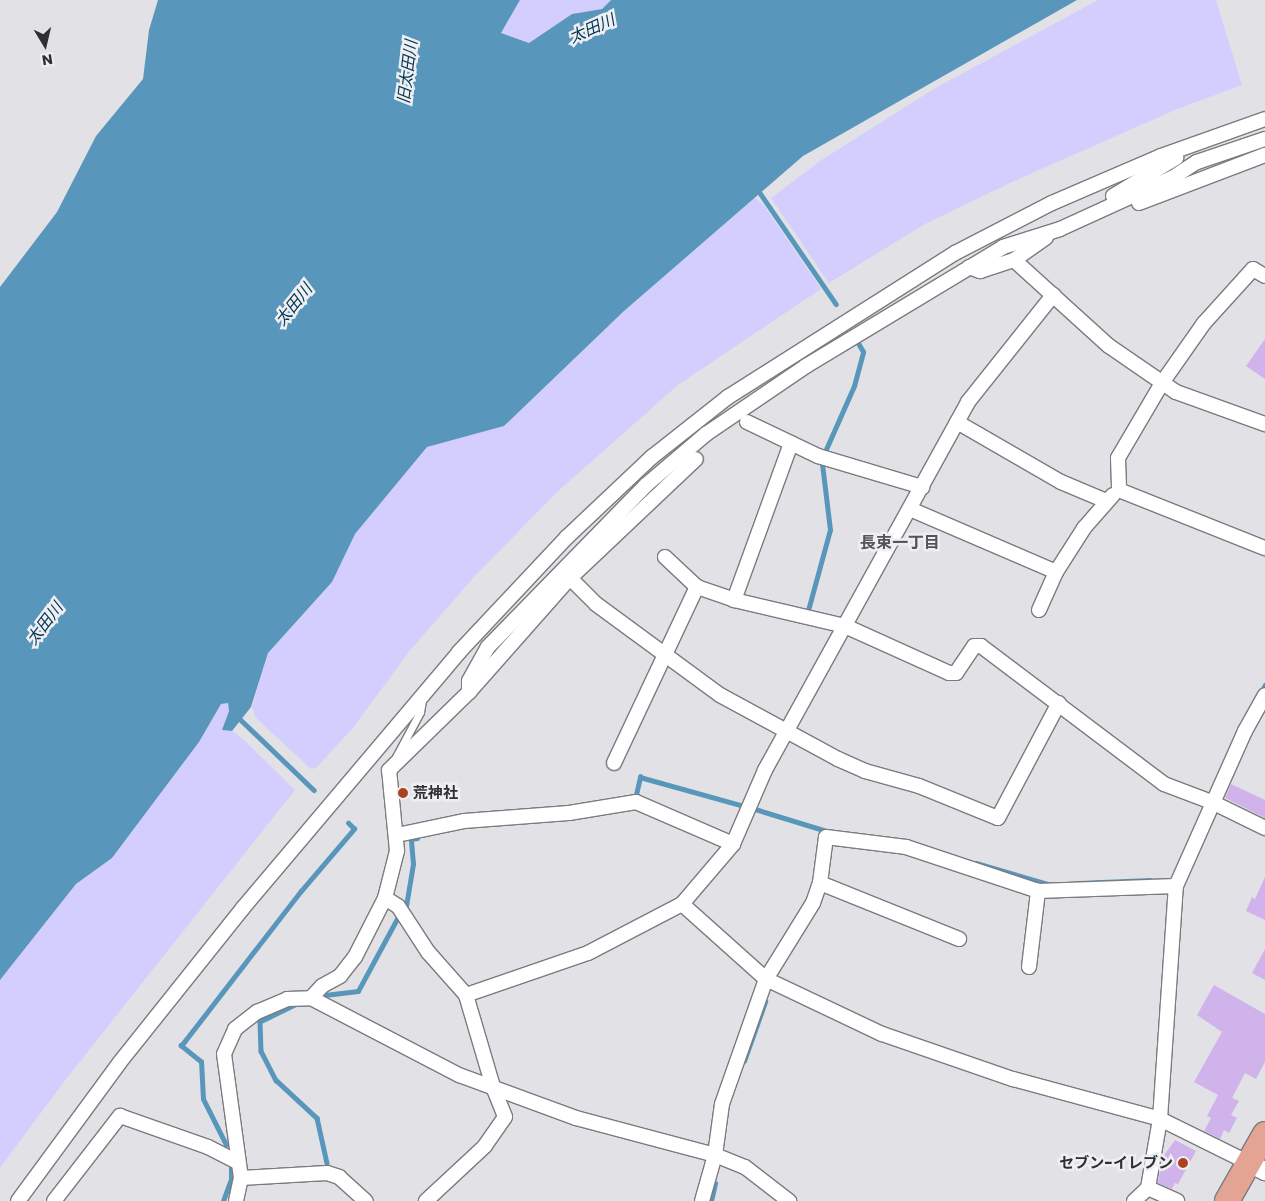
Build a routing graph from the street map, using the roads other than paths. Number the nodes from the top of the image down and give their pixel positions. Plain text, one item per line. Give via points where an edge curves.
1 (1265, 119) edge
2 (1265, 139) edge
3 (1199, 142) junction
4 (1265, 146) edge
5 (1265, 155) edge
6 (1197, 162) junction
7 (1239, 164) junction
8 (1139, 203) dead end
9 (1060, 229) junction
10 (1014, 260) junction
11 (969, 267) junction
12 (1265, 276) edge
13 (1052, 295) junction
14 (1162, 382) junction
15 (747, 422) dead end
16 (957, 422) junction
17 (1265, 424) edge
18 (792, 443) junction
19 (696, 459) dead end
20 (922, 487) junction
21 (1119, 490) junction
22 (1106, 501) junction
23 (910, 509) junction
24 (1265, 548) edge
25 (665, 557) dead end
26 (1056, 572) junction
27 (570, 578) junction
28 (697, 587) junction
29 (734, 600) junction
30 (1039, 610) dead end
31 (845, 626) junction
32 (665, 655) junction
33 (469, 692) junction
34 (423, 695) junction
35 (1265, 695) edge
36 (1059, 703) junction
37 (786, 731) junction
38 (614, 762) dead end
39 (389, 770) junction
40 (1214, 803) junction
41 (1265, 828) edge
42 (397, 835) junction
43 (733, 844) junction
44 (820, 883) junction
45 (1176, 886) junction
46 (1038, 891) junction
47 (386, 898) junction
48 (682, 904) junction
49 (959, 939) dead end
50 (1029, 967) dead end
51 (766, 979) junction
52 (466, 995) junction
53 (311, 998) junction
54 (493, 1088) junction
55 (1160, 1119) junction
56 (1265, 1134) edge
57 (715, 1155) junction
58 (238, 1162) junction
59 (1257, 1167) edge
60 (241, 1178) junction
61 (1148, 1188) junction
62 (18, 1201) edge
63 (54, 1201) edge
64 (236, 1201) edge
65 (366, 1201) edge
66 (426, 1201) edge
67 (702, 1201) edge
68 (789, 1201) edge
69 (1134, 1201) edge
70 (1177, 1201) edge
71 (1228, 1201) edge

1 - 3 street
2 - 6 street
3 - 9 street
3 - 34 street via 1052,203 955,253 728,397 652,456 567,537
4 - 7 street
5 - 7 street
6 - 7 street
6 - 9 street via 1172,178
7 - 8 street
9 - 10 street
9 - 11 street via 1003,247
10 - 11 street via 980,271
10 - 13 street
11 - 33 street via 806,366 706,434 646,485 488,647 469,681
12 - 14 street via 1253,269 1204,323
13 - 14 street via 1109,346
13 - 16 street via 968,402
14 - 17 street via 1176,392
14 - 21 street via 1118,458
15 - 18 street
16 - 20 street
16 - 22 street via 1061,482
18 - 20 street via 818,456
18 - 29 street
19 - 27 street
20 - 23 street
21 - 22 street
21 - 24 street
22 - 26 street
23 - 26 street
23 - 31 street
25 - 28 street
26 - 30 street
27 - 32 street via 596,604
27 - 33 street
28 - 29 street
28 - 32 street
29 - 31 street
31 - 36 street via 949,673 956,673 974,646 981,646
31 - 37 street
32 - 37 street via 720,695
32 - 38 street
33 - 39 street
34 - 39 lane via 420,712
34 - 62 street via 243,908 120,1062
35 - 40 street
36 - 37 street via 998,818 919,786 865,771
36 - 40 street via 1164,784
37 - 43 street
39 - 42 street
40 - 41 street
40 - 45 street
42 - 43 street via 464,821 569,813 636,802
42 - 47 street via 397,851
43 - 48 street
44 - 46 street via 826,837 906,847
44 - 49 street
44 - 51 street via 813,903
45 - 46 street
45 - 55 street
46 - 50 street
47 - 52 street via 398,906 428,952
47 - 53 street via 355,957 340,976 322,986
48 - 51 street
48 - 52 street via 588,953
51 - 55 street via 882,1034 1013,1079
51 - 57 street via 722,1104
52 - 54 street
53 - 54 street via 459,1075
53 - 58 street via 287,999 257,1012 235,1029 224,1054
54 - 57 street via 576,1118
54 - 66 street via 505,1117 485,1146
55 - 59 street
55 - 61 street
56 - 59 highway
57 - 67 street
57 - 68 street via 745,1167
58 - 60 street
58 - 63 street via 208,1147 120,1116
59 - 71 highway
60 - 64 street
60 - 65 street via 327,1173 340,1177
61 - 69 street
61 - 70 street

